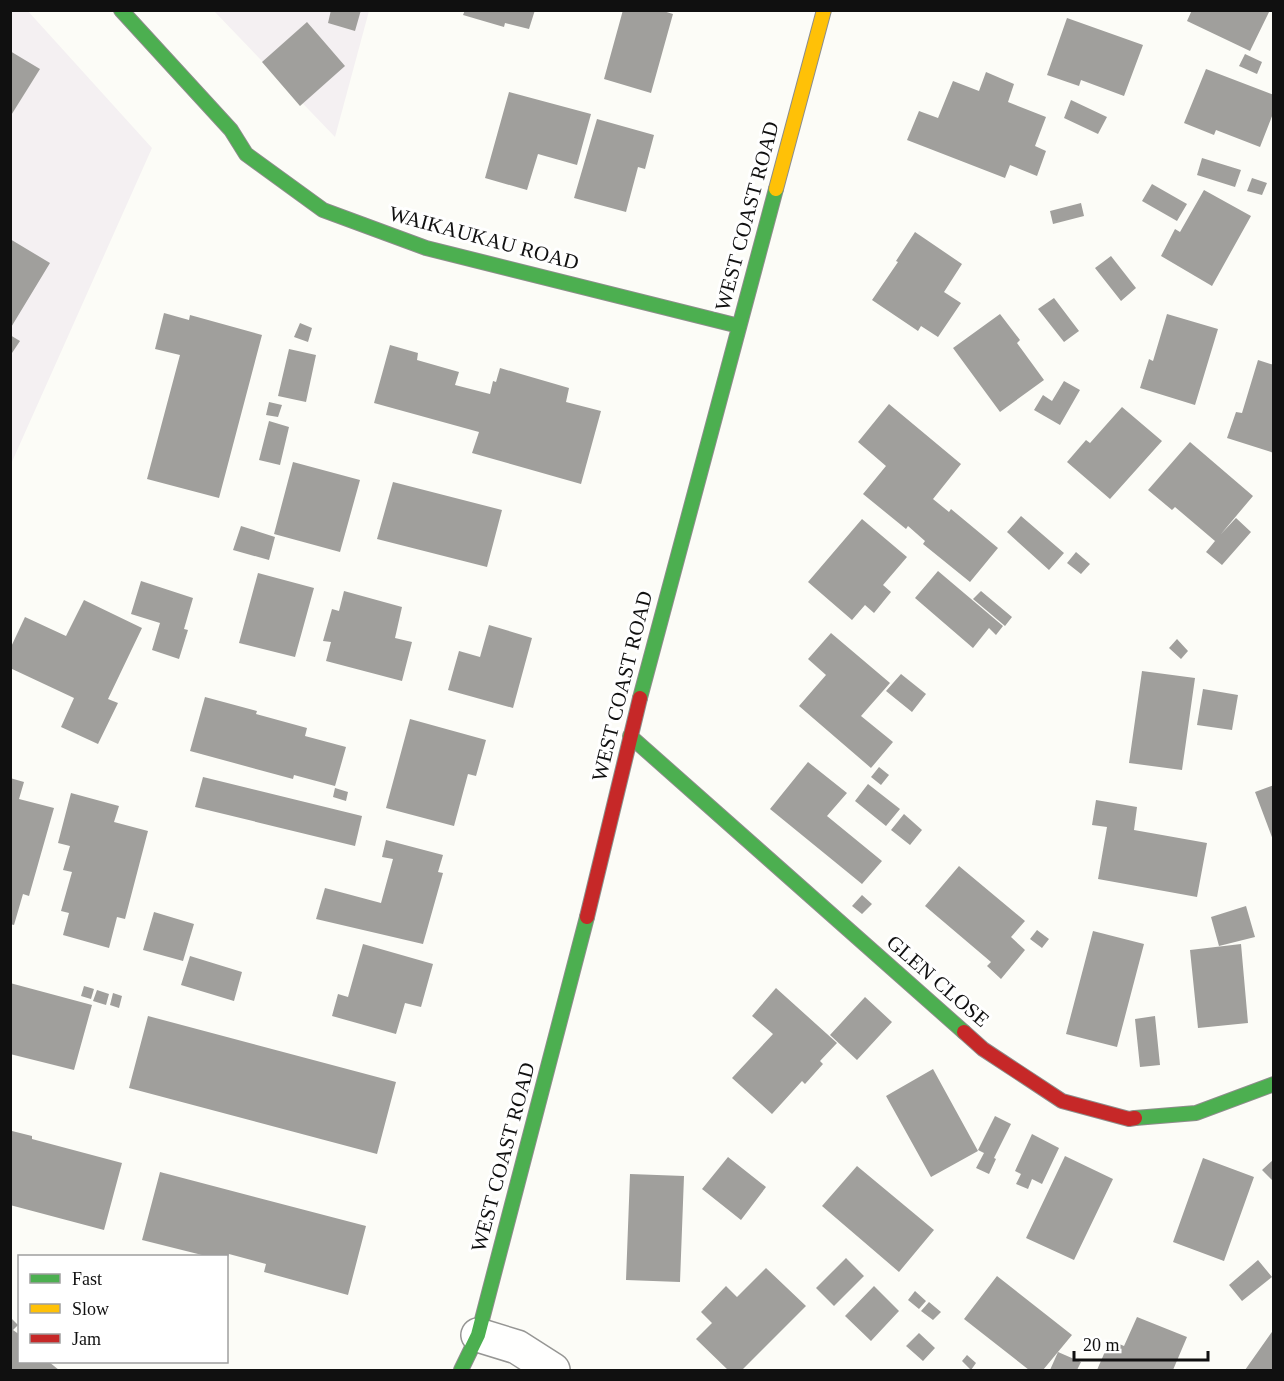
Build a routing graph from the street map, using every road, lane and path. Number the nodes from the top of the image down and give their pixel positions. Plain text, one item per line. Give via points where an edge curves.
1 (121, 10) edge
2 (824, 10) edge
3 (739, 326) junction
4 (630, 736) junction
5 (1274, 1084) edge
6 (478, 1335) junction
7 (461, 1371) edge
8 (553, 1371) edge

1 - 3 street, WAIKAUKAU ROAD via 231,130 246,154 323,210 426,248
2 - 3 street, WEST COAST ROAD
3 - 4 street, WEST COAST ROAD
4 - 5 street, GLEN CLOSE via 983,1049 1062,1101 1129,1119 1196,1113
4 - 6 street, WEST COAST ROAD via 573,974
6 - 7 street, WEST COAST ROAD
6 - 8 street via 517,1347

